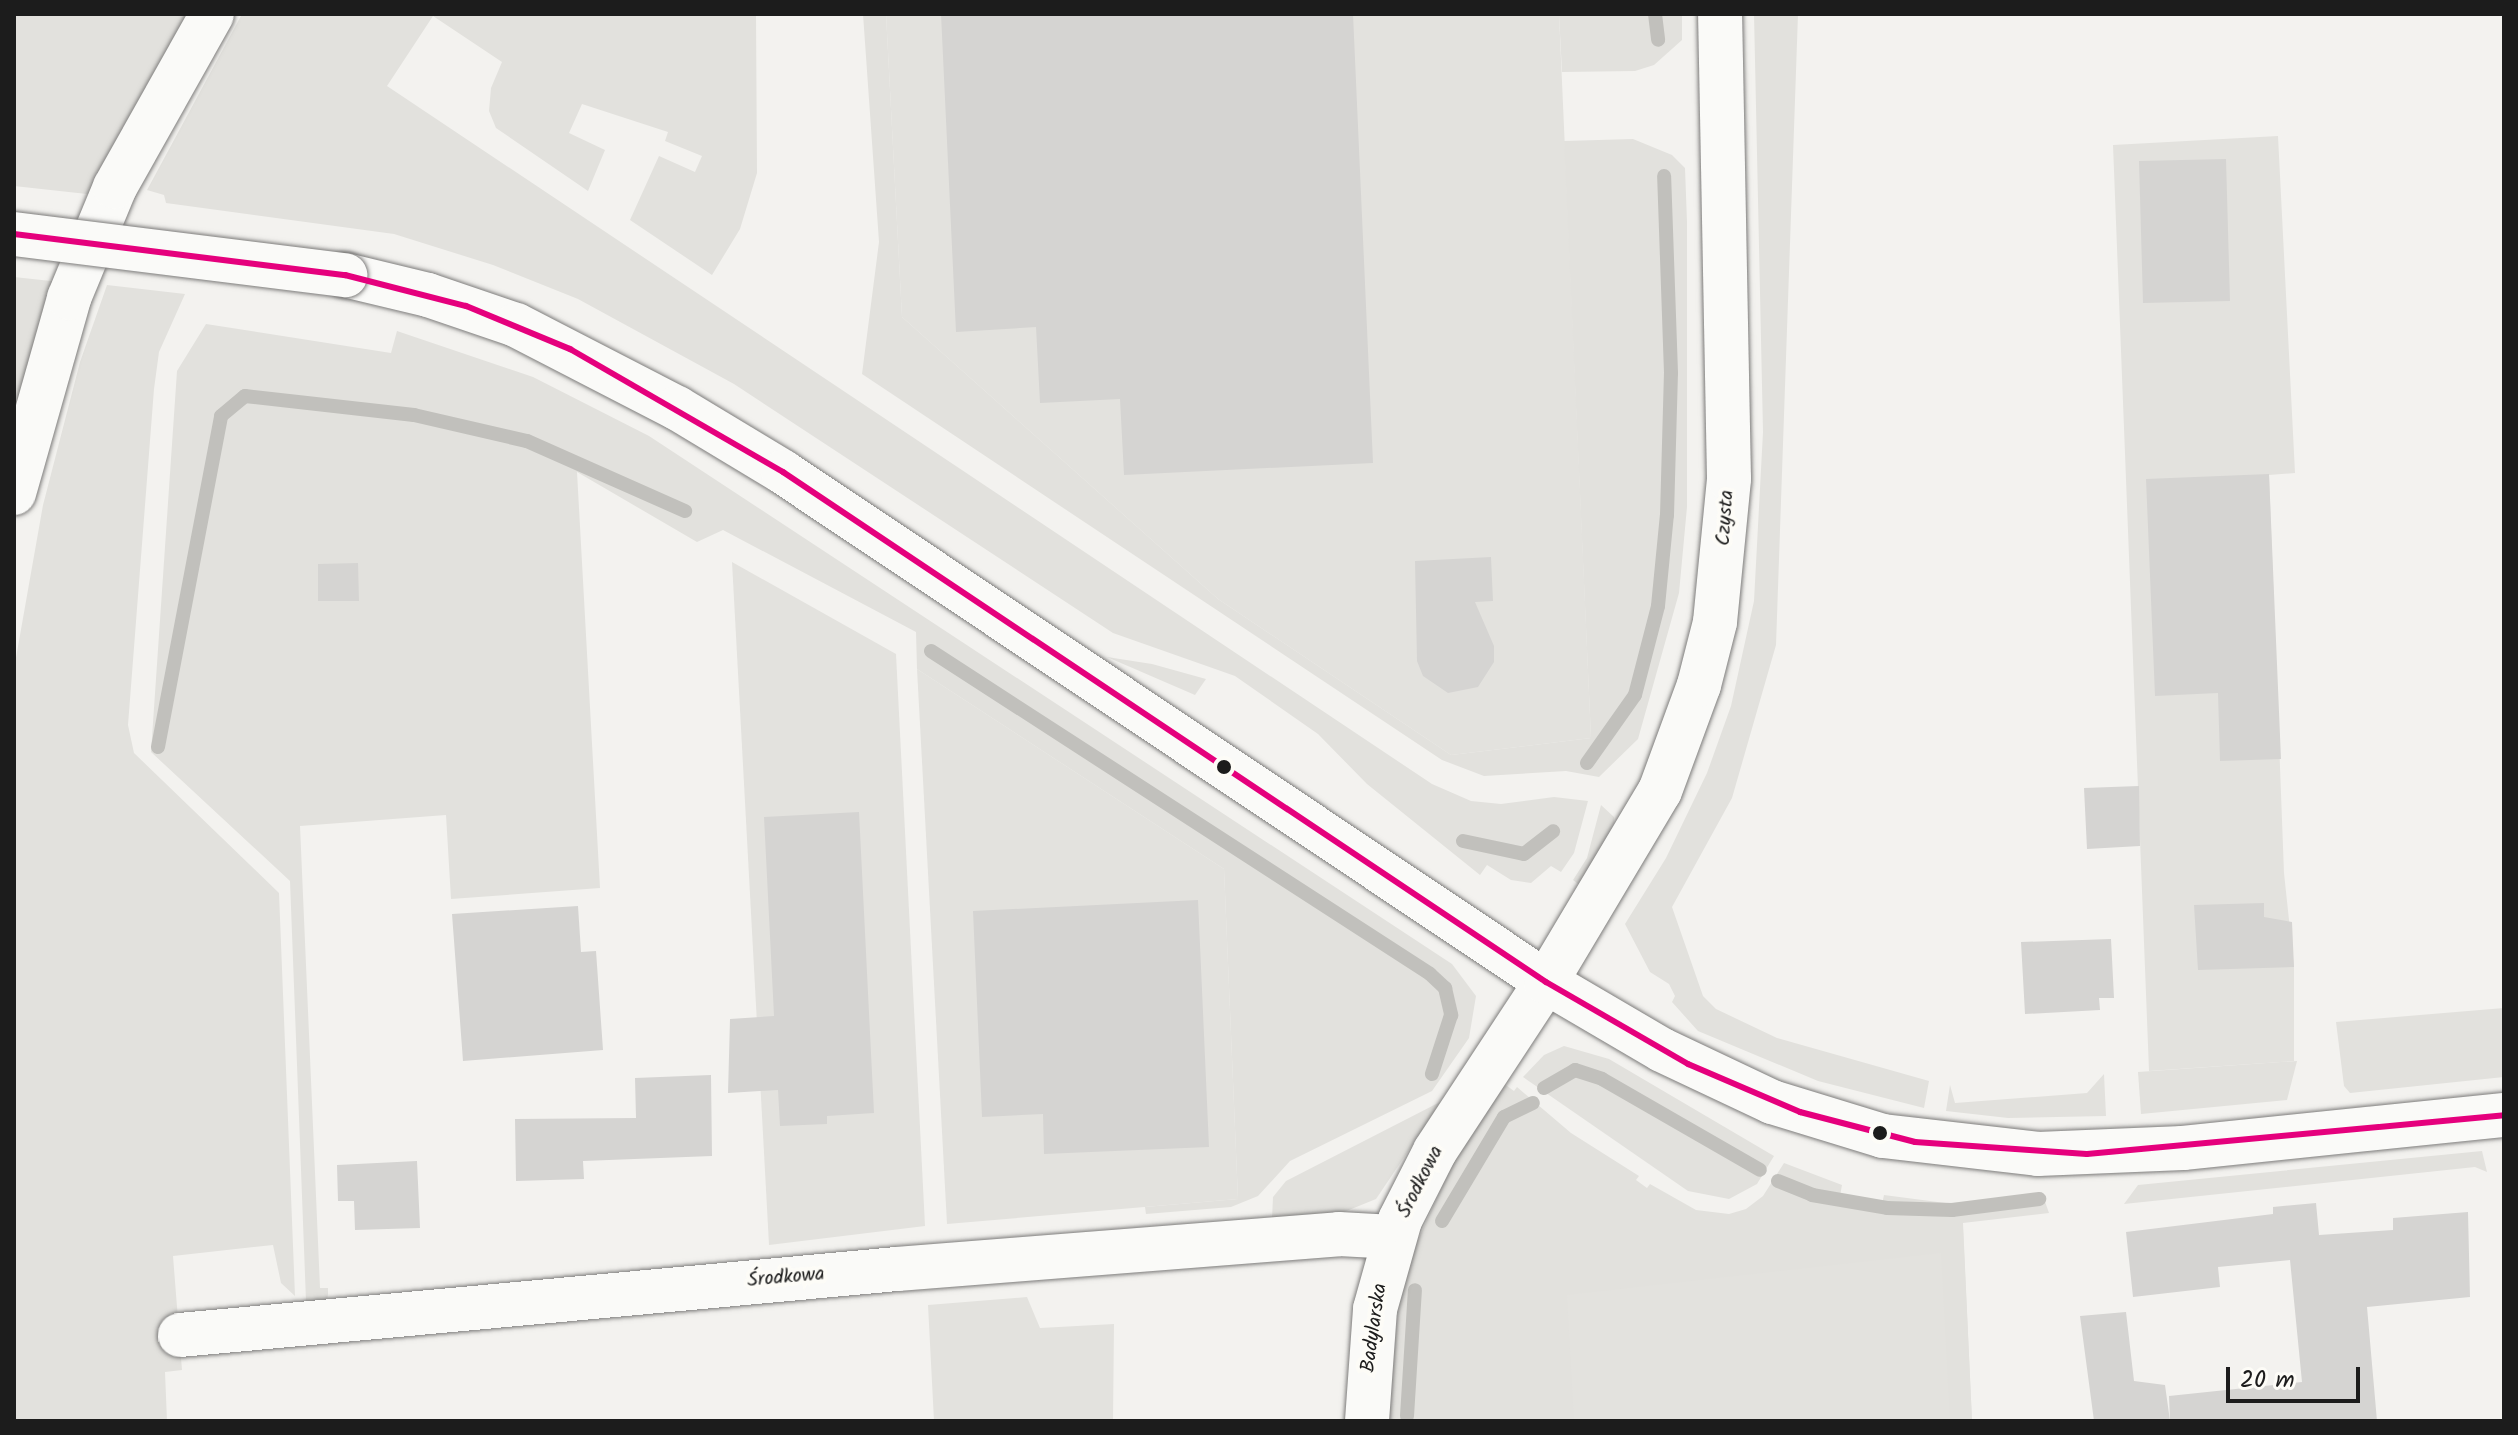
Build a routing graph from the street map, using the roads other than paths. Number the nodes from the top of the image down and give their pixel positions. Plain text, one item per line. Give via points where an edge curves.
1 (212, 14) edge
2 (1720, 14) edge
3 (14, 234) edge
4 (14, 493) edge
5 (1546, 982) junction
6 (2504, 1115) edge
7 (1394, 1237) junction
8 (180, 1335) dead end
9 (1367, 1421) edge

1 - 4 main road via 115,187 69,298
2 - 5 main road, Czysta via 1729,479 1715,622 1699,685 1660,791
3 - 5 main road, bridge via 345,275 516,325 677,408 783,472
5 - 6 main road via 1662,1050 1757,1096 1856,1130 1954,1148 2128,1152
5 - 7 main road, Środkowa via 1435,1151
7 - 8 main road, Środkowa via 1339,1234 897,1269
7 - 9 main road, Badylarska via 1372,1325

